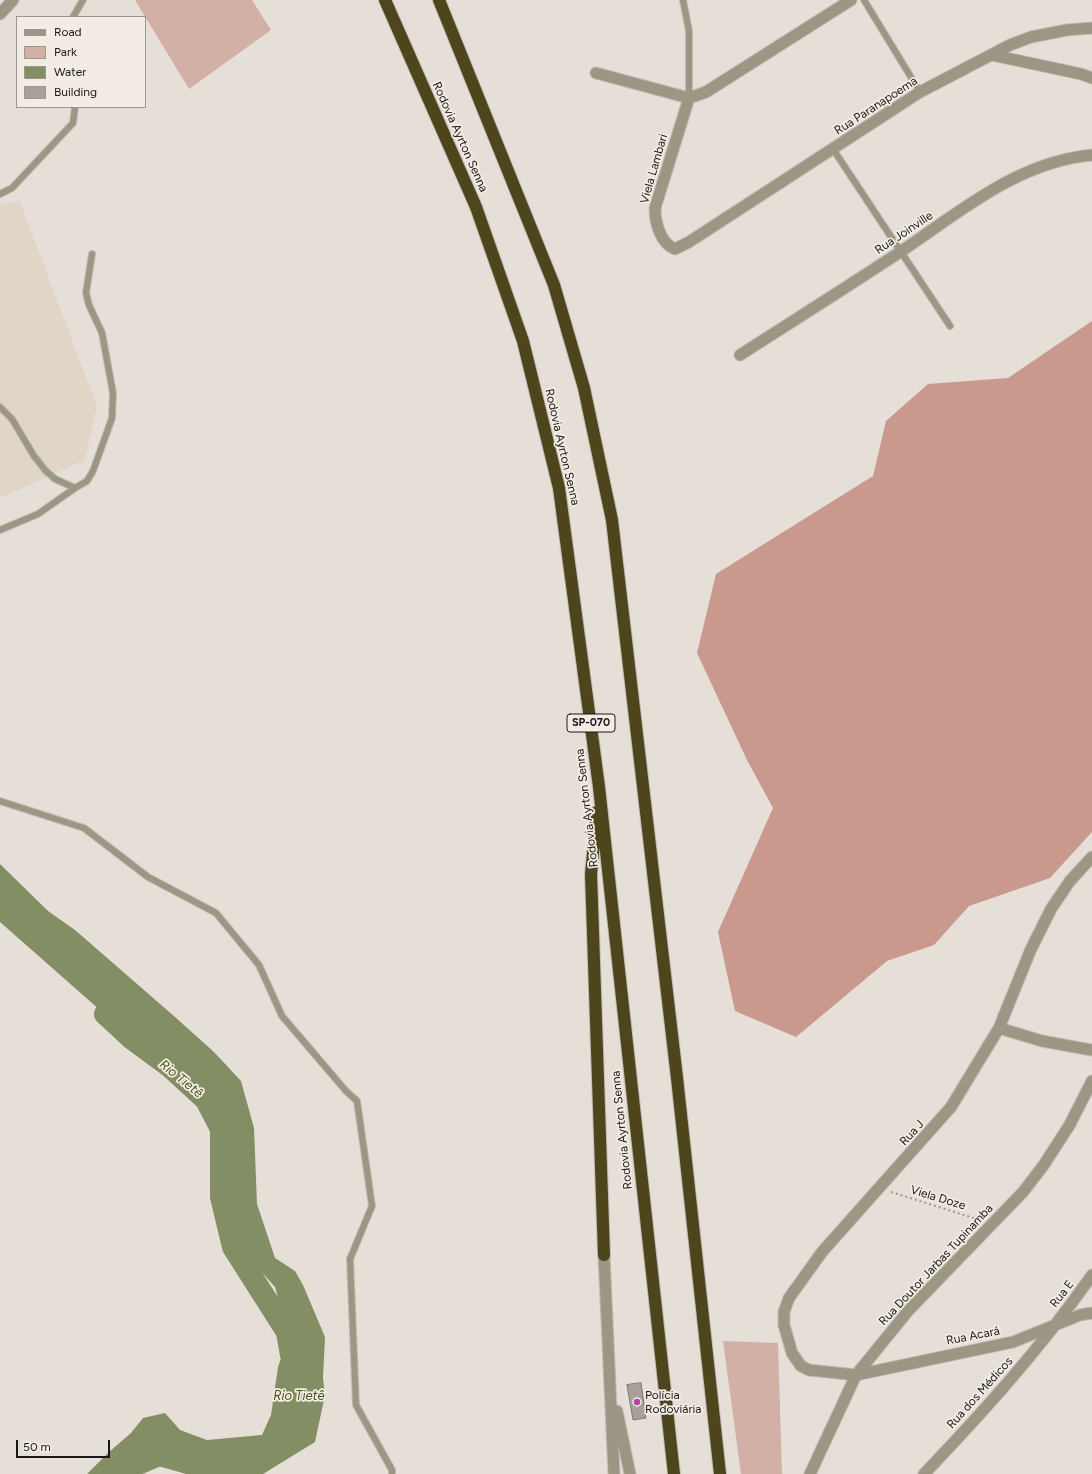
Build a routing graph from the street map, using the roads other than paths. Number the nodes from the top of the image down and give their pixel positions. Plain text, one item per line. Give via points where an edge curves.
1 (13, 0) edge
2 (83, 0) edge
3 (385, 0) edge
4 (439, 0) edge
5 (683, 0) edge
6 (851, 0) edge
7 (864, 0) edge
8 (0, 14) edge
9 (74, 16) edge
10 (1092, 28) edge
11 (992, 55) junction
12 (596, 73) dead end
13 (1092, 78) edge
14 (920, 92) junction
15 (689, 98) junction
16 (75, 108) edge
17 (833, 149) junction
18 (1092, 155) edge
19 (0, 194) edge
20 (690, 242) joint
21 (900, 251) junction
22 (92, 254) dead end
23 (950, 326) dead end
24 (740, 355) dead end
25 (0, 407) edge
26 (75, 488) junction
27 (0, 530) edge
28 (599, 787) junction
29 (0, 801) edge
30 (1092, 857) edge
31 (999, 1028) junction
32 (1092, 1050) edge
33 (1092, 1081) edge
34 (604, 1256) joint
35 (1092, 1275) edge
36 (1092, 1313) edge
37 (1053, 1327) junction
38 (610, 1369) junction
39 (856, 1375) junction
40 (392, 1474) edge
41 (614, 1474) edge
42 (630, 1474) edge
43 (674, 1474) edge
44 (720, 1474) edge
45 (810, 1474) edge
46 (924, 1474) edge

1 - 8 street
2 - 9 lane
3 - 28 highway, Rodovia Ayrton Senna / SP-070 via 476,207 522,342 559,488
4 - 44 highway via 554,285 584,388 612,520
5 - 15 lane via 689,31
6 - 15 street via 711,89
7 - 14 lane
10 - 11 street, Rua Paranapoema via 1031,37
11 - 13 street
11 - 14 street, Rua Paranapoema
12 - 15 street
14 - 17 street, Rua Paranapoema
15 - 20 street, Viela Lambari via 655,208 655,216 656,226 670,247 680,248
16 - 19 lane via 73,124 22,179
17 - 20 street, Rua Paranapoema
17 - 21 lane
18 - 21 street, Rua Joinville via 1058,161 1008,180
21 - 23 lane
21 - 24 street, Rua Joinville
22 - 26 lane via 86,294 88,305 102,333 113,393 112,418 93,471 87,481
25 - 26 lane via 12,419 45,470 54,478
26 - 27 lane via 38,514
28 - 34 highway via 591,874
28 - 43 highway, Rodovia Ayrton Senna / SP-070
29 - 40 lane via 84,828 148,877 216,913 259,965 282,1016 356,1101 372,1206 350,1259 356,1405
30 - 31 street, Rua J via 1070,881 1051,909 1031,948
31 - 32 street via 1042,1041
31 - 39 street, Rua J via 951,1107 822,1252 789,1298 784,1312 784,1325 792,1353 800,1366 809,1370
33 - 39 street, Rua Doutor Jarbas Tupinamba via 1069,1126 1023,1192 908,1311
34 - 38 street
35 - 37 street, Rua E
36 - 37 street, Rua Acará via 1080,1315
37 - 39 street, Rua Acará via 1013,1342
37 - 46 street, Rua dos Médicos via 989,1405
38 - 41 street
38 - 42 street
39 - 45 street, Rua Doutor Jarbas Tupinamba

